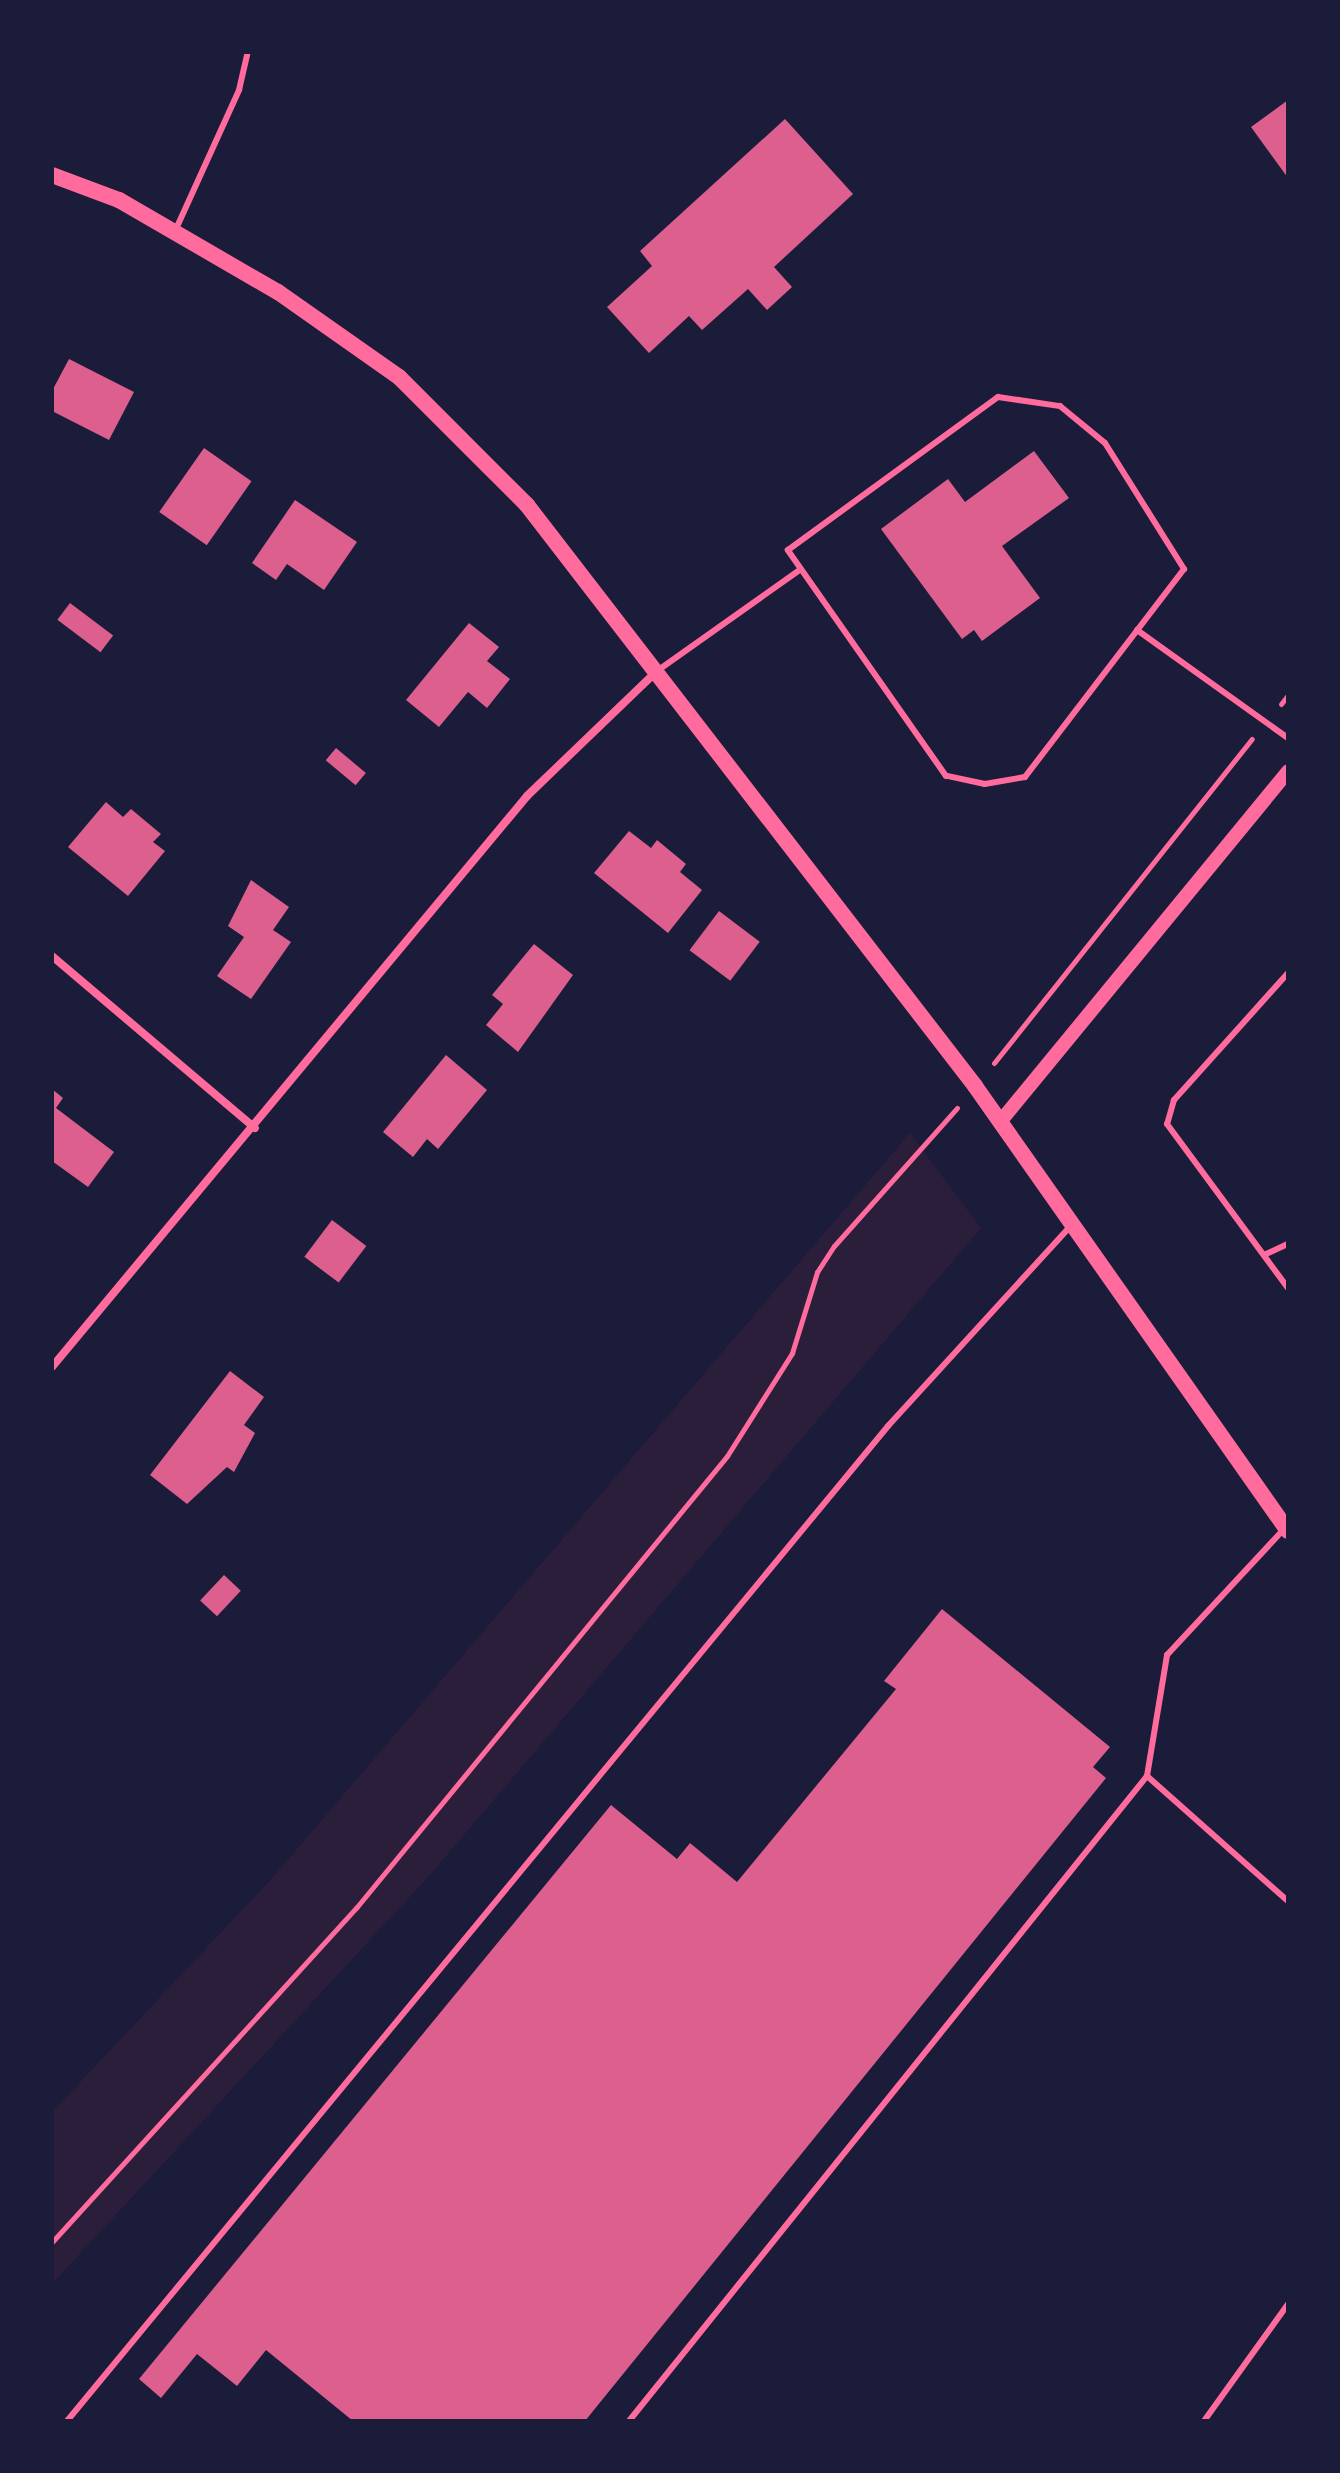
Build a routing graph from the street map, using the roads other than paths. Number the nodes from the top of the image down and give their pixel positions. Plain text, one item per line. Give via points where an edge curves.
1 (248, 52) edge
2 (52, 175) edge
3 (174, 232) junction
4 (801, 569) junction
5 (1137, 630) junction
6 (655, 673) junction
7 (1288, 738) edge
8 (1288, 771) edge
9 (52, 956) edge
10 (1288, 973) edge
11 (1000, 1122) junction
12 (255, 1128) junction
13 (1074, 1222) junction
14 (1288, 1244) edge
15 (1264, 1255) junction
16 (1288, 1288) edge
17 (52, 1367) edge
18 (1287, 1528) edge
19 (1147, 1776) junction
20 (1288, 1901) edge
21 (1288, 2304) edge
22 (67, 2421) edge
23 (629, 2421) edge
24 (1204, 2421) edge

1 - 3 lane via 239,90
2 - 3 main road via 119,200
3 - 6 main road via 399,377 527,505
4 - 5 lane via 946,776 985,784 1025,777
4 - 5 lane via 788,550 998,397 1060,406 1105,443 1184,569
4 - 6 lane
5 - 7 lane
6 - 11 main road
6 - 12 street via 527,796
8 - 11 street
9 - 12 street
10 - 15 lane via 1174,1100 1167,1124
11 - 13 main road
12 - 17 street
13 - 18 main road
13 - 22 lane via 888,1426
14 - 15 lane
15 - 16 lane
18 - 19 lane via 1167,1655
19 - 20 lane
19 - 23 lane
21 - 24 lane

